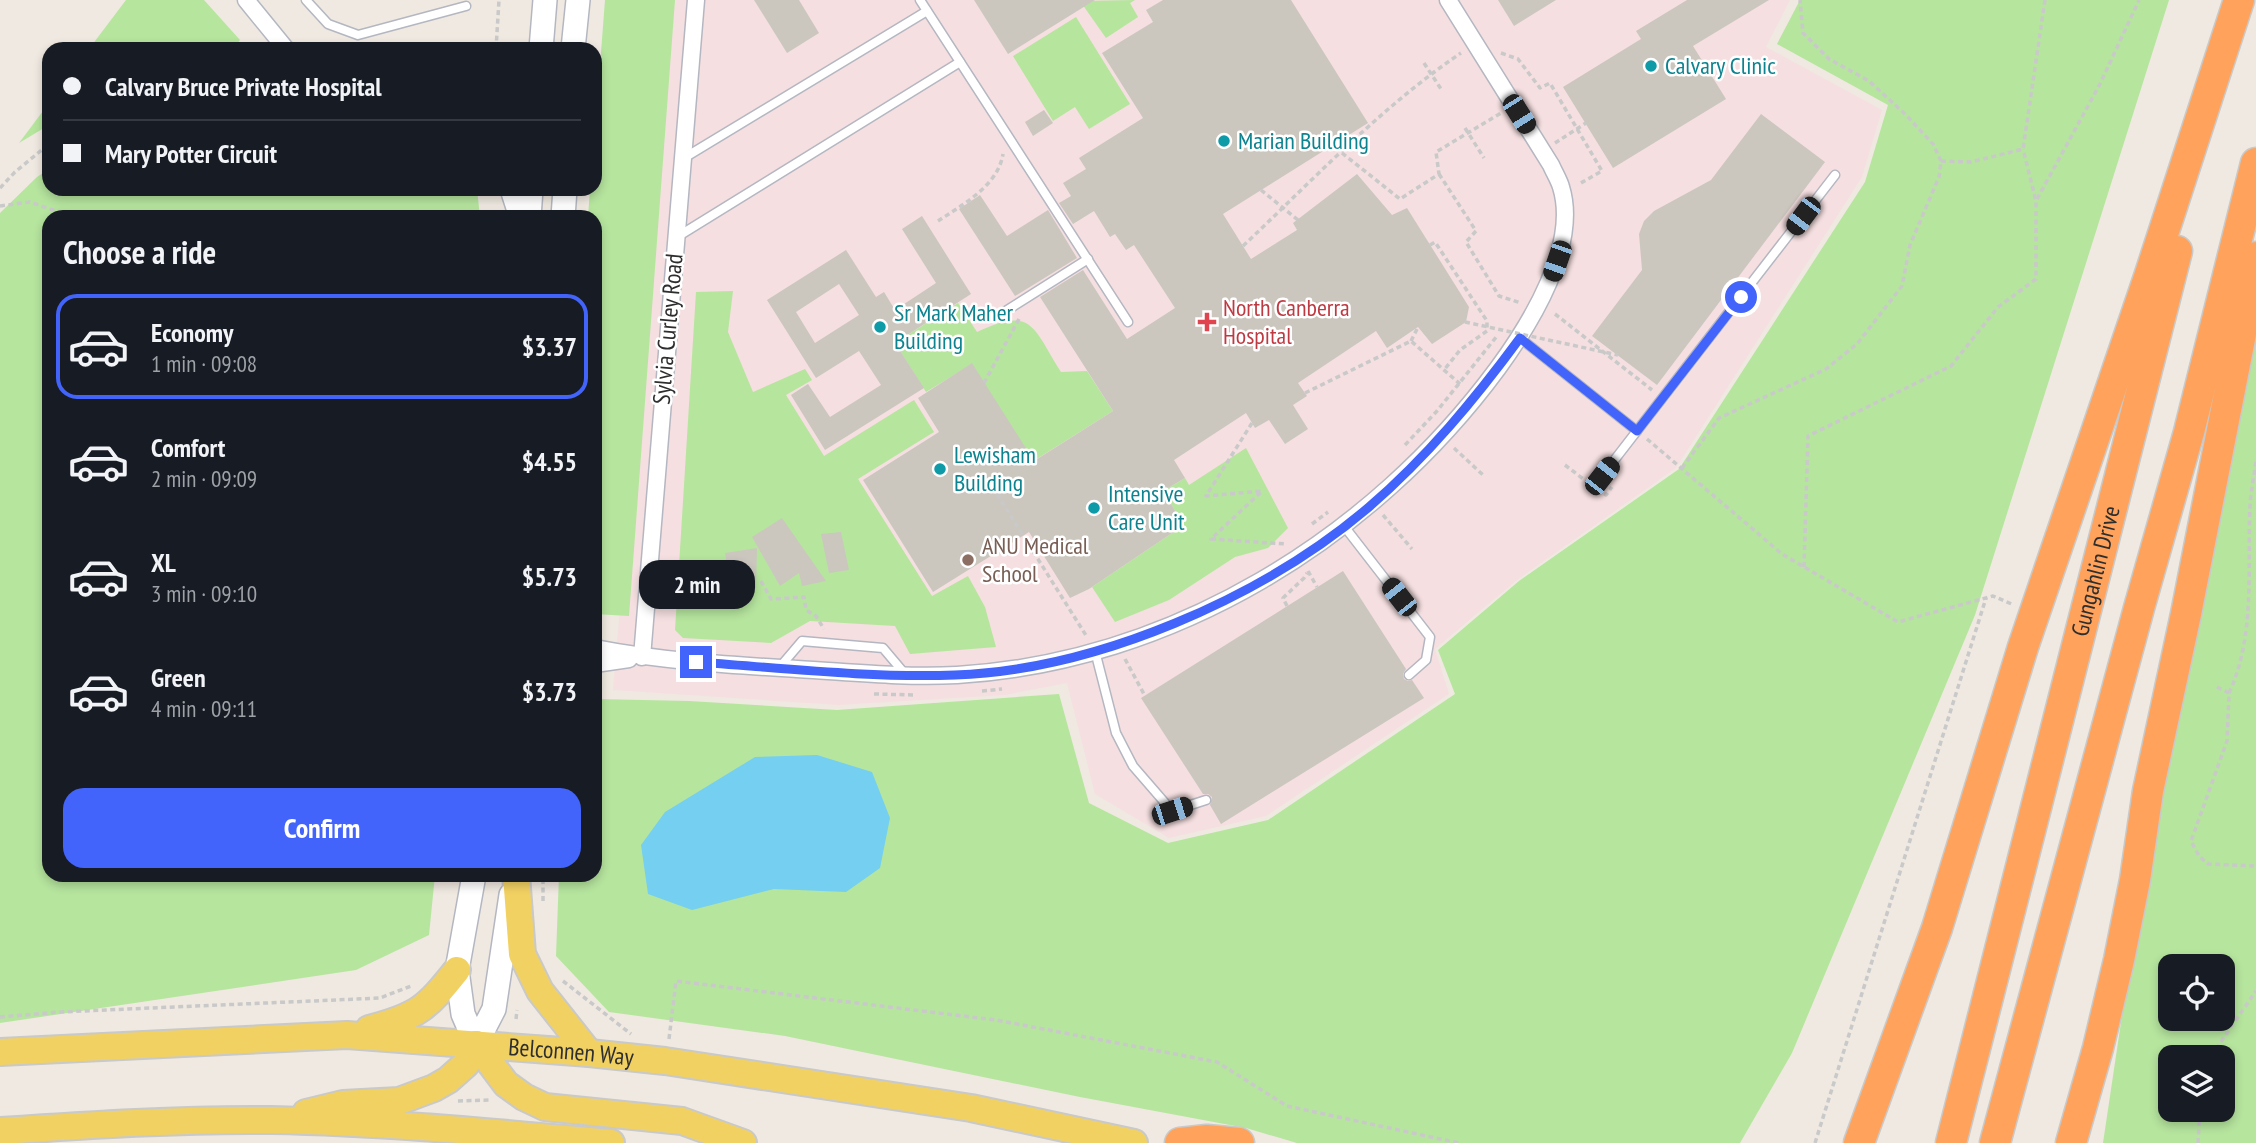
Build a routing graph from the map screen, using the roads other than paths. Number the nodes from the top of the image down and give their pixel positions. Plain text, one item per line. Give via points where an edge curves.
1 (246, 0) edge
2 (306, 0) edge
3 (545, 0) edge
4 (578, 0) edge
5 (696, 0) edge
6 (920, 0) edge
7 (1448, 0) edge
8 (2239, 0) edge
9 (466, 6) dead end
10 (927, 11) junction
11 (280, 42) edge
12 (542, 42) edge
13 (574, 42) edge
14 (960, 62) junction
15 (681, 160) junction
16 (2256, 163) edge
17 (1835, 175) dead end
18 (675, 238) junction
19 (2256, 257) edge
20 (1088, 260) junction
21 (998, 316) dead end
22 (1128, 323) dead end
23 (1520, 338) junction
24 (1637, 431) junction
25 (1602, 476) dead end
26 (1344, 526) junction
27 (602, 649) edge
28 (1095, 651) junction
29 (642, 657) junction
30 (602, 663) edge
31 (779, 668) junction
32 (1409, 674) dead end
33 (906, 675) junction
34 (1206, 800) dead end
35 (473, 882) edge
36 (514, 882) edge
37 (516, 882) edge
38 (457, 970) junction
39 (347, 1035) junction
40 (476, 1044) junction
41 (0, 1052) edge
42 (589, 1052) junction
43 (272, 1120) junction
44 (0, 1130) edge
45 (611, 1143) edge
46 (743, 1143) edge
47 (1134, 1143) edge
48 (1180, 1143) edge
49 (1239, 1143) edge
50 (1859, 1143) edge
51 (1951, 1143) edge
52 (1995, 1143) edge
53 (2071, 1143) edge

1 - 11 street
2 - 9 lane via 328,24 358,35
3 - 12 main road
4 - 13 main road
5 - 15 street, Sylvia Curley Road
6 - 10 lane
7 - 23 street via 1562,188 1563,237 1558,259
8 - 50 highway via 2023,647 1937,929
8 - 51 highway, Gungahlin Drive
10 - 14 lane
10 - 15 lane
14 - 18 lane
14 - 20 lane
15 - 18 street, Sylvia Curley Road
16 - 52 highway, Gungahlin Drive via 2189,432
17 - 24 lane
18 - 29 street, Sylvia Curley Road
19 - 53 highway via 2147,791 2119,960
20 - 21 lane
20 - 22 lane
23 - 24 lane
23 - 26 street via 1436,443
24 - 25 lane
26 - 28 street via 1228,598
26 - 32 lane via 1430,636 1426,660
27 - 29 street
28 - 33 street via 1009,670
28 - 34 lane via 1116,733 1133,766 1172,811
29 - 30 street
29 - 31 street
31 - 33 street
31 - 33 lane via 802,641 883,648
35 - 38 main road
36 - 40 main road via 496,1001
37 - 42 main road via 522,954 533,979
38 - 39 main road via 430,1003 404,1020
38 - 40 main road via 463,1014
39 - 40 main road, Belconnen Way
39 - 41 main road, Belconnen Way
40 - 42 main road, Belconnen Way
40 - 43 main road via 466,1064 447,1080 399,1101 343,1104
40 - 46 main road via 506,1084 545,1107 682,1122
42 - 47 main road, Belconnen Way via 971,1108
43 - 44 main road
43 - 45 main road via 448,1128
48 - 49 highway

